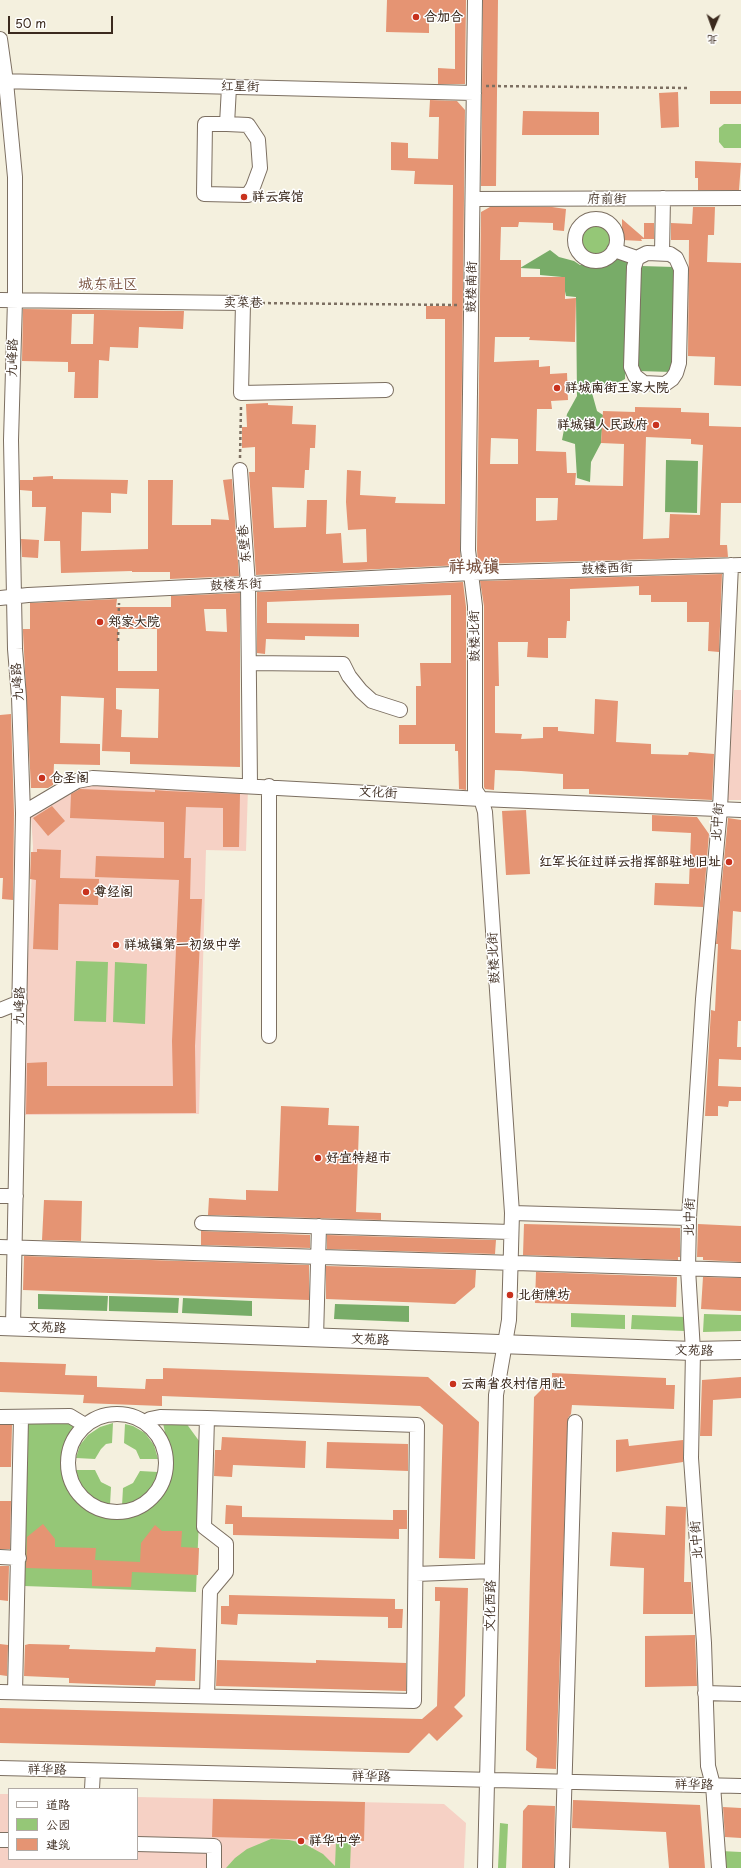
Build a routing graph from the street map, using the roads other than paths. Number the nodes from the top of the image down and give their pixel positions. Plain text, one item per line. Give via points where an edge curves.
1 (475, 0) edge
2 (0, 39) edge
3 (3, 82) edge
4 (229, 87) junction
5 (474, 90) junction
6 (227, 124) junction
7 (662, 198) junction
8 (741, 198) edge
9 (472, 199) junction
10 (614, 250) dead end
11 (662, 253) junction
12 (637, 258) junction
13 (0, 300) edge
14 (15, 300) junction
15 (386, 390) dead end
16 (6, 439) edge
17 (240, 470) road end
18 (733, 565) edge
19 (472, 573) junction
20 (251, 585) junction
21 (15, 597) junction
22 (0, 598) edge
23 (249, 662) junction
24 (400, 710) dead end
25 (250, 785) junction
26 (269, 786) junction
27 (478, 794) junction
28 (720, 809) junction
29 (741, 810) edge
30 (23, 813) junction
31 (20, 1002) junction
32 (0, 1010) edge
33 (269, 1036) dead end
34 (0, 1196) edge
35 (16, 1196) junction
36 (512, 1213) junction
37 (689, 1218) junction
38 (202, 1223) dead end
39 (320, 1226) junction
40 (511, 1232) junction
41 (0, 1247) edge
42 (15, 1247) junction
43 (319, 1257) junction
44 (510, 1263) junction
45 (688, 1269) junction
46 (741, 1270) edge
47 (7, 1326) edge
48 (316, 1338) junction
49 (505, 1344) junction
50 (741, 1350) edge
51 (693, 1351) junction
52 (0, 1417) edge
53 (21, 1418) junction
54 (207, 1418) junction
55 (575, 1422) dead end
56 (146, 1423) junction
57 (85, 1424) junction
58 (0, 1557) edge
59 (19, 1558) junction
60 (492, 1571) junction
61 (416, 1574) junction
62 (0, 1692) edge
63 (15, 1692) junction
64 (705, 1693) junction
65 (741, 1694) edge
66 (207, 1696) junction
67 (0, 1768) edge
68 (93, 1771) junction
69 (487, 1780) junction
70 (564, 1782) junction
71 (713, 1785) junction
72 (741, 1786) edge
73 (92, 1788) edge
74 (138, 1844) edge
75 (214, 1868) edge
76 (485, 1868) edge
77 (562, 1868) edge
78 (719, 1868) edge

1 - 5 street, 鼓楼南街
2 - 3 street, 九峰路
3 - 4 street, 红星街
3 - 14 street, 九峰路 via 15,177
4 - 5 street, 红星街
4 - 6 street
5 - 9 street, 鼓楼南街
6 - 6 street via 205,124 204,194 248,195 260,168 258,140 248,125
7 - 8 street, 府前街
7 - 9 street, 府前街
7 - 11 street
9 - 19 street, 鼓楼南街 via 468,550
10 - 12 street
11 - 12 street via 647,253
11 - 12 street via 676,258 681,269 679,364 672,379 665,384 644,383 635,376 631,367 634,267
13 - 14 street, 卖菜巷
14 - 15 street, 卖菜巷 via 242,303 241,393
14 - 16 street, 九峰路
16 - 21 street, 九峰路
17 - 20 street, 东壁巷
18 - 19 street, 鼓楼西街
18 - 28 street, 北中街
19 - 20 street, 鼓楼东街
19 - 27 street, 鼓楼北街
20 - 21 street, 鼓楼东街
20 - 23 street, 东壁巷
21 - 22 street, 鼓楼东街
21 - 30 street, 九峰路
23 - 24 street via 343,664 349,676 372,701
23 - 25 street, 东壁巷
25 - 26 street, 文化街
25 - 30 street, 文化街 via 83,779
26 - 27 street, 文化街
26 - 33 street
27 - 28 street, 文化街
27 - 36 street, 鼓楼北街 via 485,812
28 - 29 street, 文化街
28 - 37 street, 北中街 via 703,999
30 - 31 street, 九峰路
31 - 32 street
31 - 35 street, 九峰路
34 - 35 street
35 - 42 street, 九峰路
36 - 37 street
36 - 40 street, 鼓楼北街
37 - 45 street, 北中街
38 - 39 street
39 - 40 street
39 - 43 street
40 - 44 street, 鼓楼北街
41 - 42 street
42 - 43 street
42 - 47 street, 九峰路
43 - 44 street
43 - 48 street
44 - 45 street
44 - 49 street, 鼓楼北街 via 509,1320
45 - 46 street
45 - 51 street, 北中街
47 - 48 main road, 文苑路
48 - 49 main road, 文苑路
49 - 51 main road, 文苑路
49 - 60 street, 文化西路 via 496,1395
50 - 51 main road, 文苑路
51 - 64 street, 北中街 via 691,1458
52 - 53 street
53 - 57 street via 70,1416
53 - 59 street
54 - 56 street via 160,1417 150,1419
54 - 61 street via 418,1425
54 - 66 street via 204,1527 226,1544 226,1572 210,1591
55 - 70 street
56 - 57 street via 132,1416 116,1414 100,1416
56 - 57 street via 158,1435 165,1450 163,1482 154,1496 141,1506 126,1512 109,1512 94,1507 80,1497 71,1484 67,1468 68,1452 74,1437
58 - 59 street
59 - 63 street
60 - 61 street
60 - 69 street, 文化西路
61 - 66 street via 414,1701
62 - 63 street
63 - 66 street
64 - 65 street
64 - 71 street, 北中街 via 708,1766
67 - 68 street, 祥华路
68 - 69 street, 祥华路
68 - 73 street
69 - 70 street, 祥华路
69 - 76 street, 文化西路
70 - 71 street, 祥华路
70 - 77 street
71 - 72 street, 祥华路
71 - 78 street, 北中街
74 - 75 street via 214,1846

